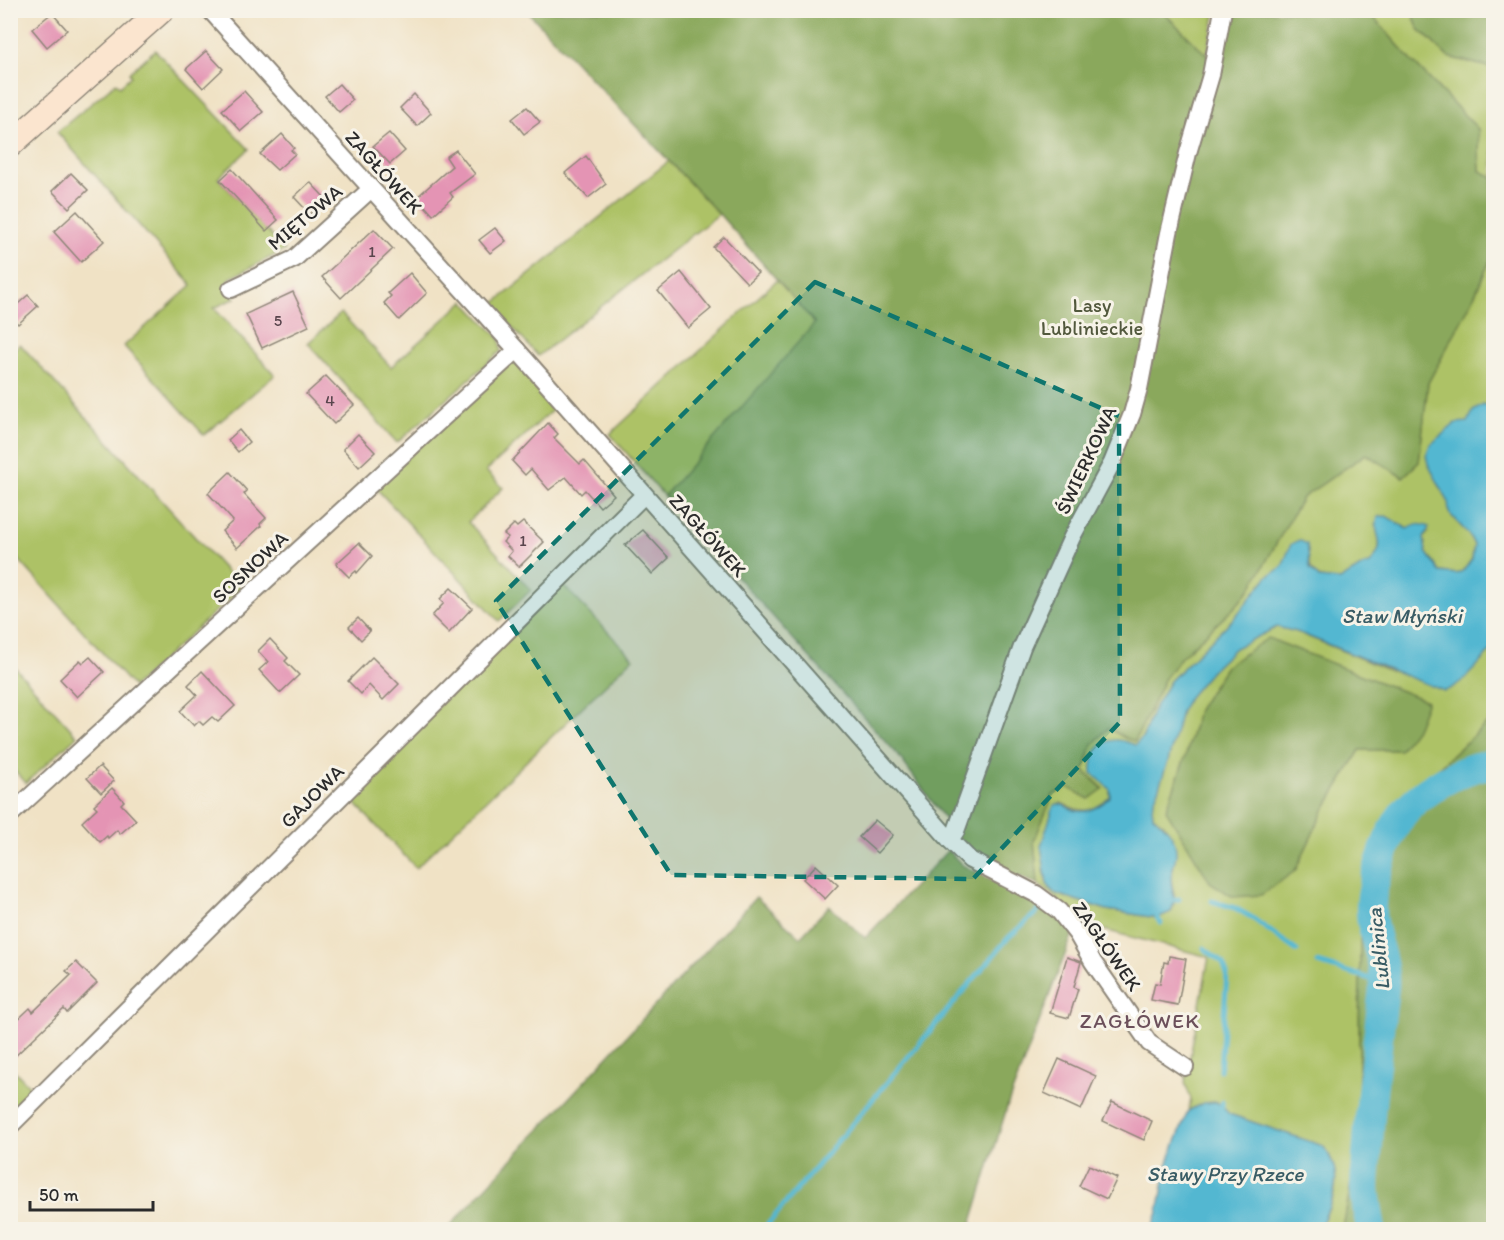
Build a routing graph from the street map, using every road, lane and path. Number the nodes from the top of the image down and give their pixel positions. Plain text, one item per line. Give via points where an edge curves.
1 (162, 10) edge
2 (210, 10) edge
3 (1223, 10) edge
4 (10, 146) edge
5 (370, 189) junction
6 (231, 289) dead end
7 (517, 350) junction
8 (644, 495) junction
9 (10, 815) edge
10 (950, 840) junction
11 (1185, 1067) dead end
12 (10, 1126) edge

1 - 4 street
2 - 5 street, ZAGŁÓWEK
3 - 10 street, ŚWIERKOWA via 1211,75 1169,233 1132,414 1112,463 1038,607
5 - 6 street, MIĘTOWA via 294,259
5 - 7 street, ZAGŁÓWEK
7 - 8 street, ZAGŁÓWEK
7 - 9 street, SOSNOWA
8 - 10 street, ZAGŁÓWEK
8 - 12 street, GAJOWA
10 - 11 street, ZAGŁÓWEK via 970,860 1059,910 1149,1043

